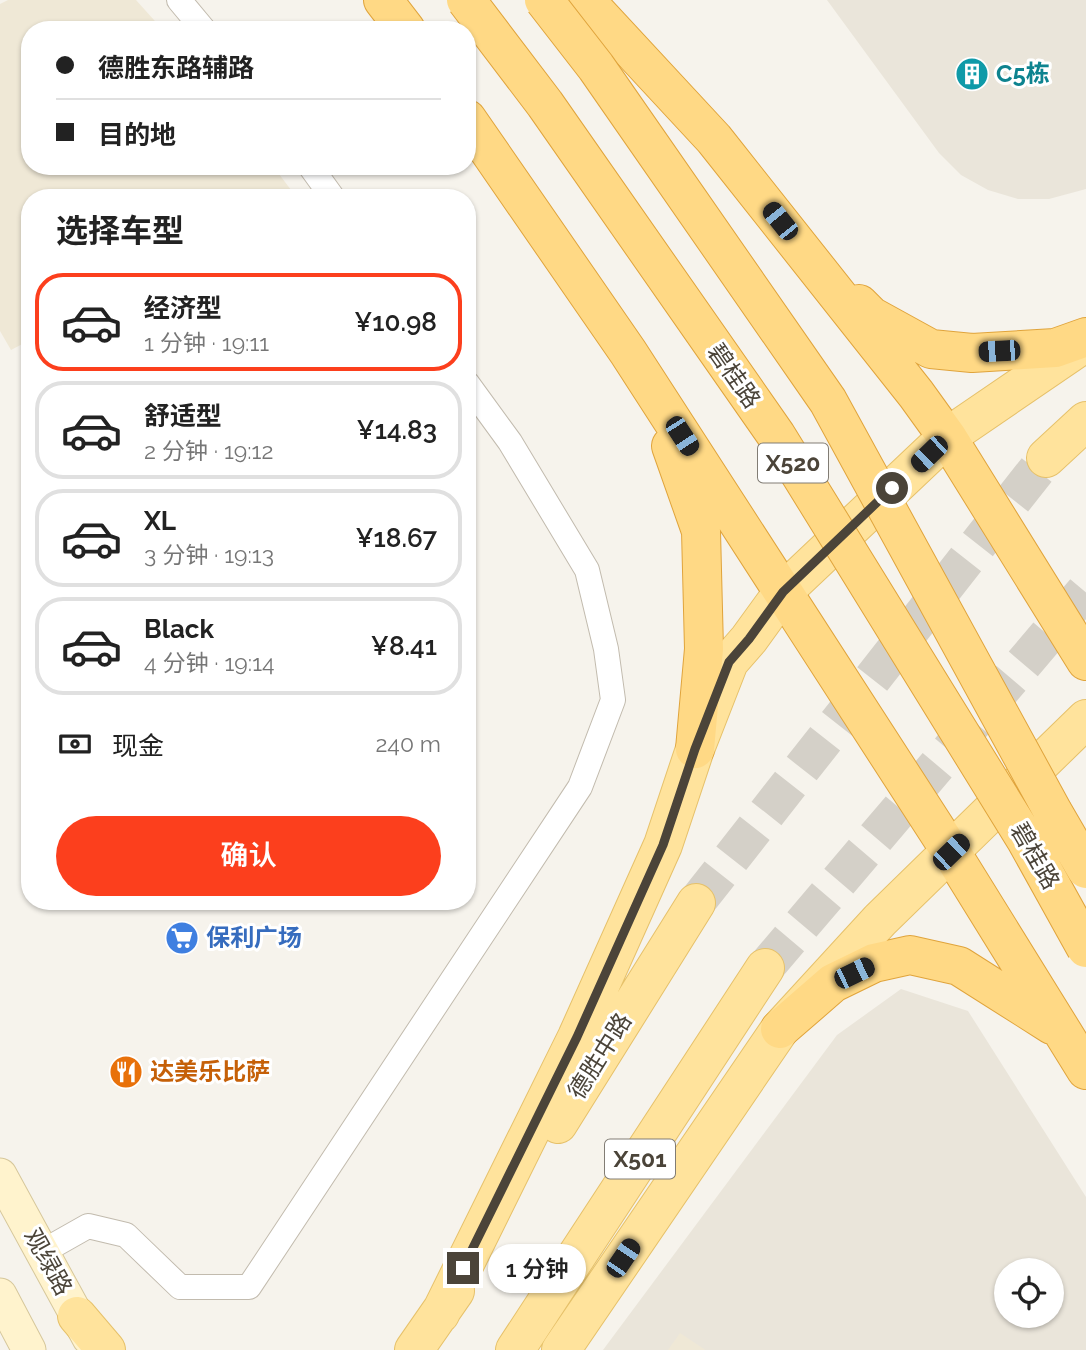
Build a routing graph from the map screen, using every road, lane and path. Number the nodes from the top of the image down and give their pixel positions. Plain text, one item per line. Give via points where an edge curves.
1 (179, 0) edge
2 (383, 0) edge
3 (466, 0) edge
4 (544, 0) edge
5 (585, 0) edge
6 (196, 21) edge
7 (399, 21) edge
8 (476, 132) edge
9 (813, 262) junction
10 (1086, 339) edge
11 (628, 352) junction
12 (476, 395) edge
13 (1086, 421) edge
14 (947, 437) junction
15 (1046, 458) tunnel mouth
16 (783, 592) junction
17 (1086, 661) edge
18 (1086, 719) edge
19 (695, 749) junction
20 (951, 852) junction
21 (1086, 869) edge
22 (695, 903) tunnel mouth
23 (1086, 947) edge
24 (765, 968) tunnel mouth
25 (779, 1029) junction
26 (1060, 1030) junction
27 (1086, 1070) edge
28 (0, 1175) edge
29 (42, 1252) junction
30 (0, 1295) edge
31 (440, 1314) junction
32 (78, 1316) junction
33 (29, 1350) edge
34 (95, 1350) edge
35 (106, 1350) edge
36 (414, 1350) edge
37 (515, 1350) edge
38 (561, 1350) edge

1 - 6 street
2 - 7 highway
3 - 23 highway, 碧桂路 / X520, bridge via 545,104 776,435 1026,840
4 - 21 highway, 碧桂路 / X520, bridge via 596,67 828,401
5 - 9 highway via 714,139
8 - 11 highway
9 - 10 highway via 871,316 931,349 972,353 1055,348
9 - 14 highway
10 - 14 main road
11 - 16 highway
11 - 19 highway via 664,428 701,531 704,649
12 - 29 street via 510,442 587,570 613,700 580,787 249,1286 180,1286 126,1235 88,1226
13 - 15 main road
14 - 16 main road
14 - 17 highway
16 - 19 main road via 729,662
16 - 20 highway
18 - 20 main road
19 - 31 main road via 663,845 582,1026
20 - 25 main road via 880,920
20 - 26 highway
22 - 31 main road, 德胜中路
24 - 37 main road, X501
25 - 26 highway via 833,983 874,963 910,955 959,966
25 - 38 main road
26 - 27 highway
28 - 29 main road, 观绿路
29 - 32 main road, 观绿路
30 - 33 main road
31 - 36 main road, 德胜中路
32 - 34 main road, 观绿路
32 - 35 main road

